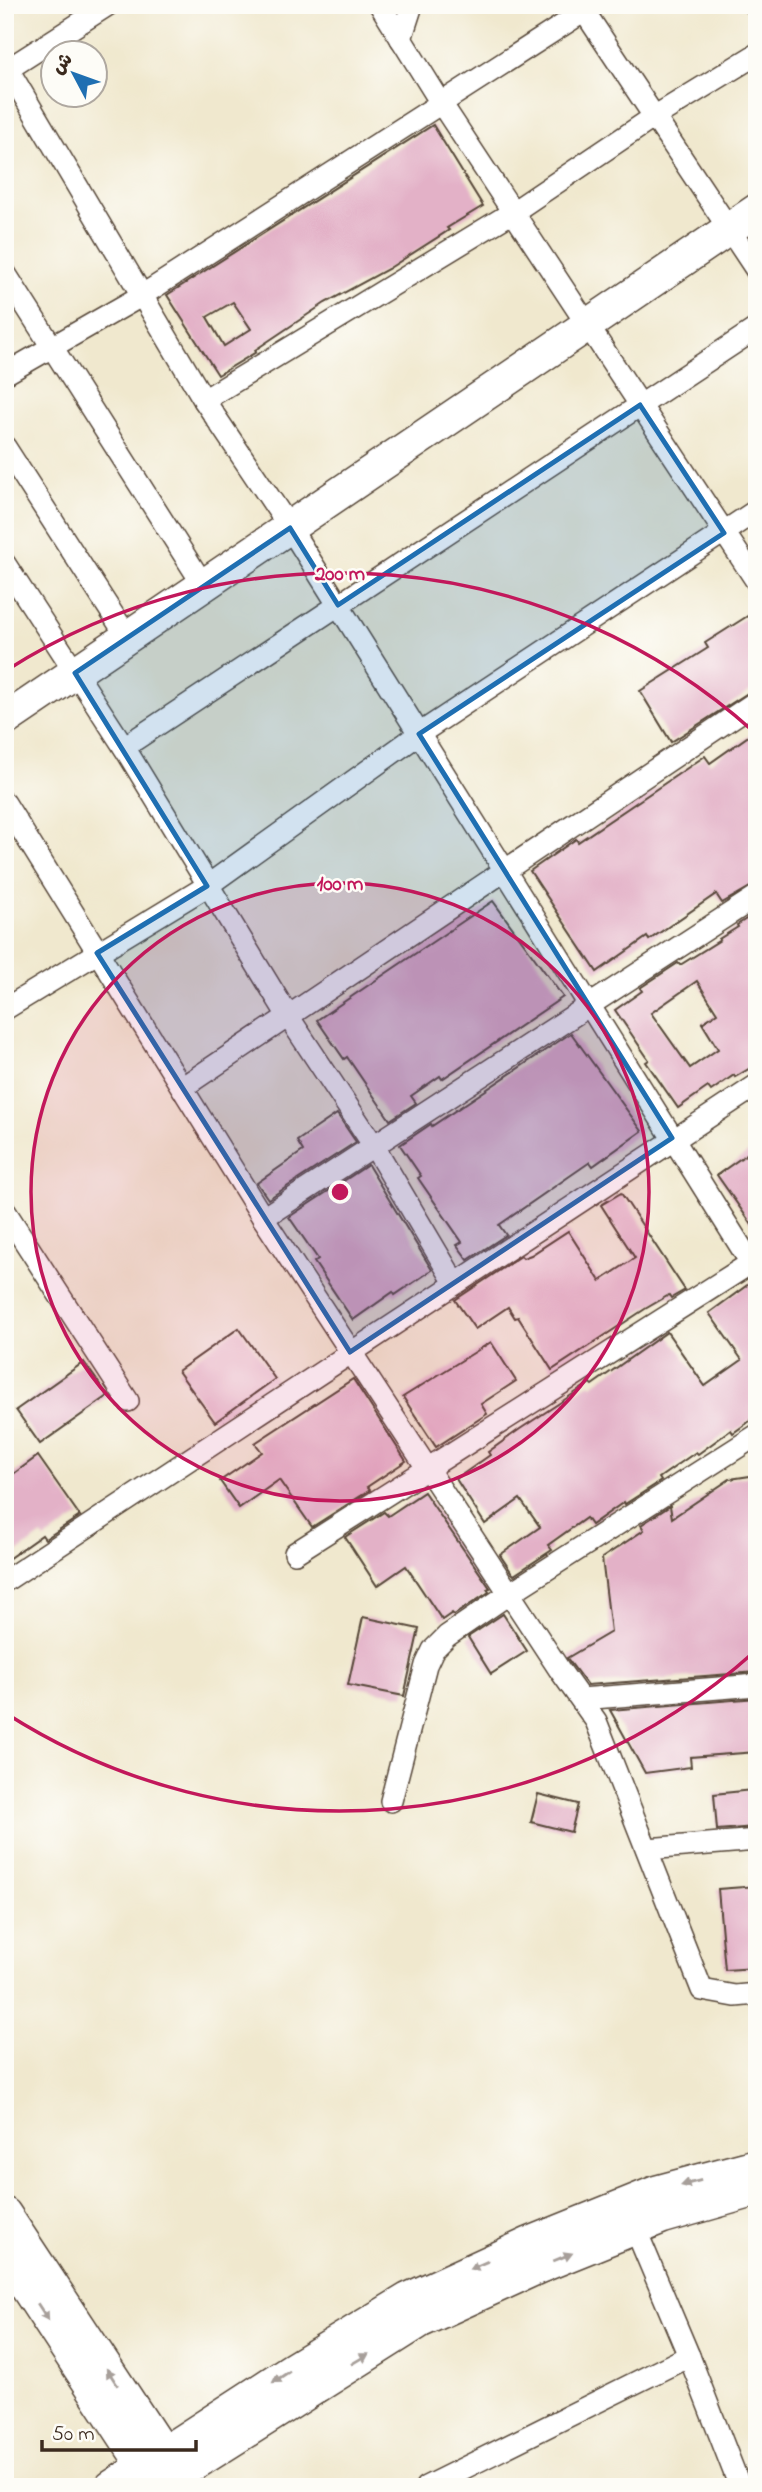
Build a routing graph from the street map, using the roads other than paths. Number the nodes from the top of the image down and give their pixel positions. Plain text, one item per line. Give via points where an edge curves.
1 (108, 5) edge
2 (380, 5) edge
3 (412, 5) edge
4 (589, 8) edge
5 (401, 39) junction
6 (757, 54) edge
7 (6, 68) edge
8 (441, 103) junction
9 (654, 117) junction
10 (757, 210) edge
11 (513, 212) junction
12 (729, 229) junction
13 (757, 271) edge
14 (5, 273) edge
15 (141, 296) junction
16 (588, 325) junction
17 (757, 328) edge
18 (51, 347) junction
19 (5, 374) edge
20 (204, 400) junction
21 (640, 405) junction
22 (5, 447) edge
23 (757, 510) edge
24 (290, 528) junction
25 (724, 533) junction
26 (5, 564) edge
27 (757, 582) edge
28 (204, 586) junction
29 (338, 605) junction
30 (128, 638) junction
31 (75, 673) junction
32 (757, 701) edge
33 (5, 720) edge
34 (419, 734) junction
35 (124, 747) junction
36 (5, 803) edge
37 (505, 871) junction
38 (207, 886) junction
39 (757, 896) edge
40 (97, 953) junction
41 (589, 1006) junction
42 (5, 1009) edge
43 (288, 1016) junction
44 (757, 1085) edge
45 (183, 1087) junction
46 (672, 1138) junction
47 (374, 1146) junction
48 (5, 1211) edge
49 (264, 1219) junction
50 (754, 1261) edge
51 (455, 1283) junction
52 (350, 1352) junction
53 (128, 1401) dead end
54 (757, 1434) edge
55 (430, 1469) junction
56 (295, 1553) dead end
57 (5, 1581) edge
58 (510, 1593) junction
59 (757, 1685) edge
60 (580, 1699) junction
61 (391, 1801) dead end
62 (757, 1840) edge
63 (648, 1849) junction
64 (757, 1994) edge
65 (757, 2165) edge
66 (757, 2190) edge
67 (5, 2214) edge
68 (635, 2228) junction
69 (5, 2255) edge
70 (689, 2356) junction
71 (164, 2475) edge
72 (111, 2487) edge
73 (426, 2487) edge
74 (740, 2487) edge

1 - 7 street
2 - 5 street
3 - 5 street
4 - 8 street
4 - 9 street
5 - 8 street
6 - 9 street
7 - 15 street
8 - 11 street
8 - 15 street
9 - 11 street
9 - 12 street
10 - 12 street
11 - 16 street
11 - 20 street
12 - 13 street
12 - 16 street
14 - 18 street
15 - 18 street
15 - 20 street
16 - 21 street
16 - 24 street
17 - 21 street
18 - 19 street
18 - 28 street
20 - 24 street
21 - 25 street
21 - 29 street
22 - 30 street
23 - 25 street
24 - 28 street
24 - 29 street
25 - 27 street
25 - 34 street
26 - 31 street
28 - 30 street
29 - 34 street
29 - 35 street
30 - 31 street
31 - 33 street
31 - 35 street
32 - 37 street
34 - 37 street
34 - 38 street
35 - 38 street
36 - 40 street
37 - 41 street
37 - 43 street
38 - 40 street
38 - 43 street
39 - 41 street
40 - 42 street
40 - 45 street
41 - 46 street
41 - 47 street
43 - 45 street
43 - 47 street
44 - 46 street
45 - 49 street
46 - 50 street
46 - 51 street
47 - 49 street
47 - 51 street
48 - 53 street
49 - 52 street
50 - 55 street
51 - 52 street
52 - 55 street
52 - 57 street
54 - 58 street
55 - 56 street
55 - 58 street
58 - 60 street
58 - 61 street via 433,1650
59 - 60 street
60 - 63 street via 596,1721
62 - 63 street
63 - 64 street via 702,1990 735,1996
65 -> 71 street via 656,2192 468,2269 408,2299 291,2370
66 - 68 street
71 -> 67 street
68 - 70 street
71 -> 68 street via 421,2322
69 -> 71 street
70 - 73 street
70 - 74 street
71 - 72 street

